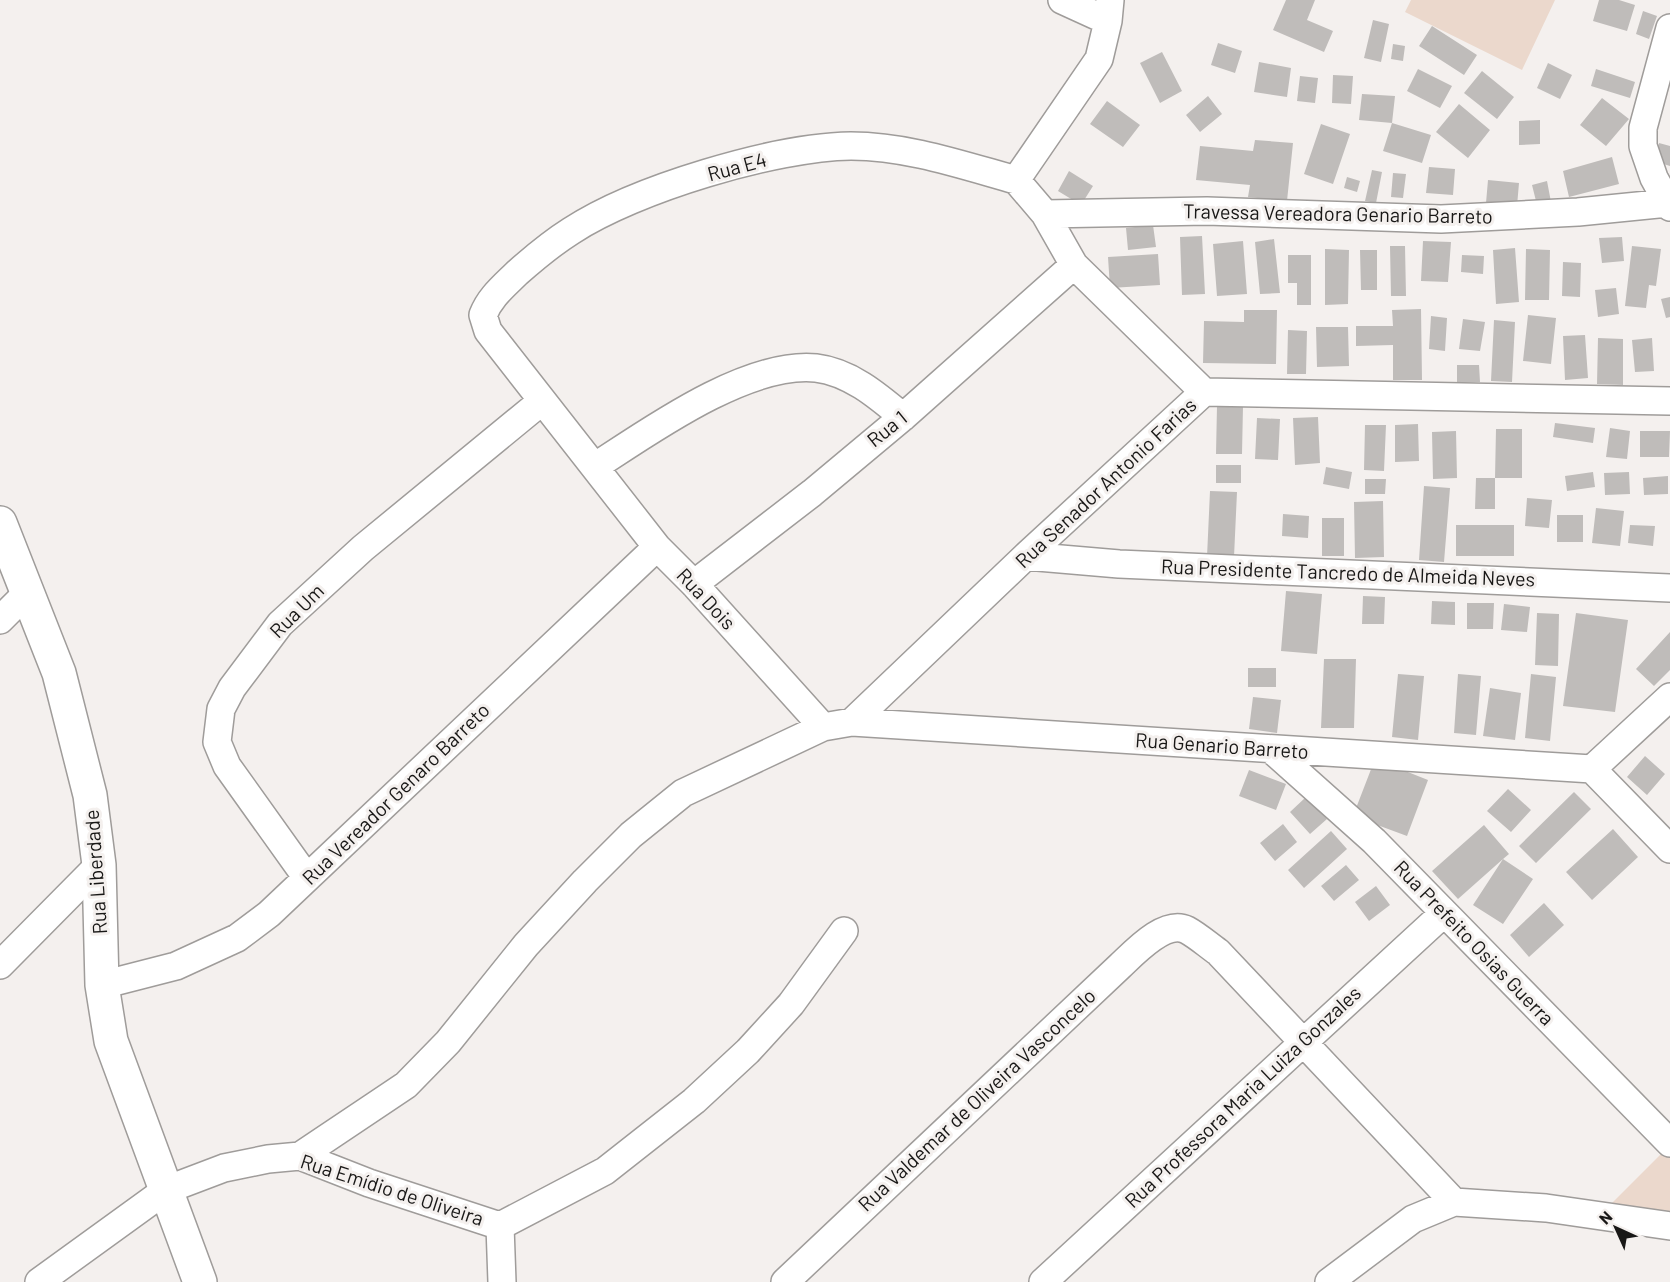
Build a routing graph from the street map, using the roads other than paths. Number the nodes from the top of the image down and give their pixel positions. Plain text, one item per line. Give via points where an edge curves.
1 (1062, 0) edge
2 (1109, 11) edge
3 (1670, 28) edge
4 (1016, 180) junction
5 (1669, 205) edge
6 (1045, 213) junction
7 (1074, 265) junction
8 (491, 300) joint
9 (1204, 392) junction
10 (542, 401) junction
11 (1670, 401) edge
12 (903, 417) junction
13 (596, 466) junction
14 (0, 523) edge
15 (657, 547) junction
16 (1026, 556) junction
17 (694, 584) junction
18 (1670, 588) edge
19 (27, 594) junction
20 (0, 620) edge
21 (1670, 697) edge
22 (852, 722) junction
23 (823, 728) junction
24 (1272, 750) junction
25 (1592, 769) junction
26 (1670, 849) edge
27 (99, 865) junction
28 (307, 878) junction
29 (1444, 912) junction
30 (844, 931) dead end
31 (0, 965) edge
32 (102, 985) junction
33 (1302, 1042) junction
34 (1670, 1143) edge
35 (300, 1156) junction
36 (166, 1190) junction
37 (1454, 1202) junction
38 (500, 1226) junction
39 (1670, 1226) edge
40 (39, 1282) edge
41 (200, 1282) edge
42 (502, 1282) edge
43 (785, 1282) edge
44 (1043, 1282) edge
45 (1329, 1282) edge

1 - 2 street
2 - 4 street via 1099,59
3 - 5 street via 1643,128 1643,146
4 - 6 street
4 - 8 street, Rua E4 via 907,151 852,146 809,150 729,167 657,191 572,230 533,259
5 - 6 street, Travessa Vereadora Genario Barreto via 1441,219 1207,212
6 - 7 street
7 - 9 street
7 - 12 street, Rua 1
8 - 10 street, Rua Dois via 483,315 488,332
9 - 11 street, Rua Senador Antonio Farias
9 - 16 street, Rua Senador Antonio Farias
10 - 13 street, Rua Dois
10 - 28 street, Rua Um via 363,548 280,624 221,709 217,742 227,766
12 - 13 street via 866,387 817,368 798,368 758,376 681,410
12 - 17 street, Rua 1
13 - 15 street, Rua Dois
14 - 19 street, Rua Liberdade
15 - 17 street, Rua Dois
15 - 28 street, Rua Vereador Genaro Barreto
16 - 18 street, Rua Presidente Tancredo de Almeida Neves via 1119,564
16 - 22 street, Rua Senador Antonio Farias
17 - 23 street, Rua Dois
19 - 20 street
19 - 27 street, Rua Liberdade via 59,673 76,733 90,795
21 - 25 street
22 - 23 street
22 - 24 street, Rua Genario Barreto
23 - 35 street via 683,793 631,835 526,945 448,1042 406,1085
24 - 25 street, Rua Genario Barreto
24 - 29 street, Rua Prefeito Osias Guerra via 1366,834
25 - 26 street
27 - 31 street
27 - 32 street, Rua Liberdade
28 - 32 street, Rua Vereador Genaro Barreto via 270,914 237,938 176,966
29 - 33 street, Rua Professora Maria Luiza Gonzales
29 - 34 street, Rua Prefeito Osias Guerra
30 - 38 street, Rua Emídio de Oliveira via 791,1004 694,1101 605,1171
32 - 36 street, Rua Liberdade via 111,1041
33 - 37 street
33 - 43 street, Rua Valdemar de Oliveira Vasconcelo via 1218,952 1187,930 1176,927 1161,933 1120,966
33 - 44 street, Rua Professora Maria Luiza Gonzales
35 - 36 street, Rua Emídio de Oliveira via 224,1168
35 - 38 street, Rua Emídio de Oliveira
36 - 40 street, Rua Emídio de Oliveira
36 - 41 street, Rua Liberdade
37 - 39 street via 1546,1208
37 - 45 street via 1413,1219
38 - 42 street

